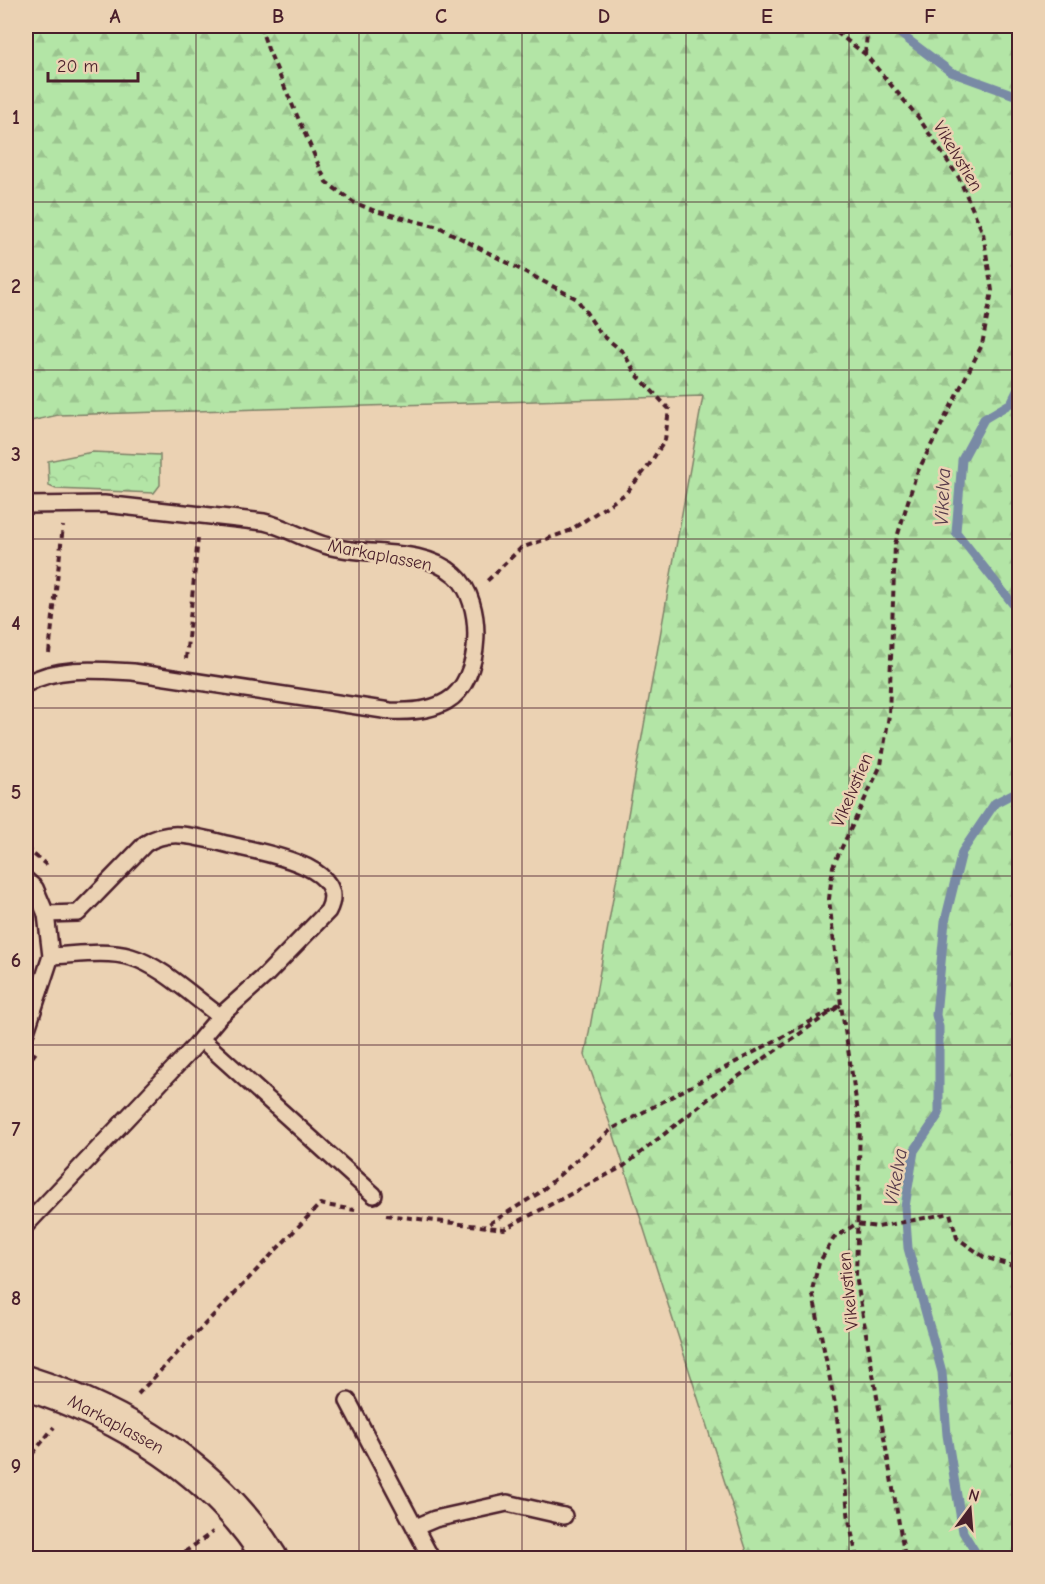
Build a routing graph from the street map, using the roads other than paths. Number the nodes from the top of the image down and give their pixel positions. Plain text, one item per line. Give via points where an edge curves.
1 (26, 505) edge
2 (26, 684) edge
3 (26, 880) edge
4 (46, 914) junction
5 (51, 956) junction
6 (26, 980) edge
7 (39, 992) junction
8 (220, 1016) junction
9 (26, 1032) edge
10 (201, 1039) junction
11 (374, 1195) dead end
12 (26, 1226) edge
13 (26, 1383) edge
14 (348, 1401) dead end
15 (564, 1516) dead end
16 (416, 1527) junction
17 (270, 1558) edge
18 (431, 1558) edge

1 - 2 lane, Markaplassen via 104,504 264,522 330,547 433,562 455,575 471,597 476,637 467,678 448,701 426,709 390,711 133,672 51,673
3 - 4 lane via 35,888
4 - 5 lane
4 - 8 lane via 78,913 145,844 167,835 281,856 311,869 328,886 328,911
5 - 7 lane
5 - 8 lane via 129,956 168,977
6 - 7 lane
7 - 9 lane
8 - 10 lane
10 - 11 lane
10 - 12 lane
13 - 17 street, Markaplassen via 120,1422 156,1443 195,1472 237,1513
14 - 16 lane
15 - 16 lane via 507,1503
16 - 18 lane

